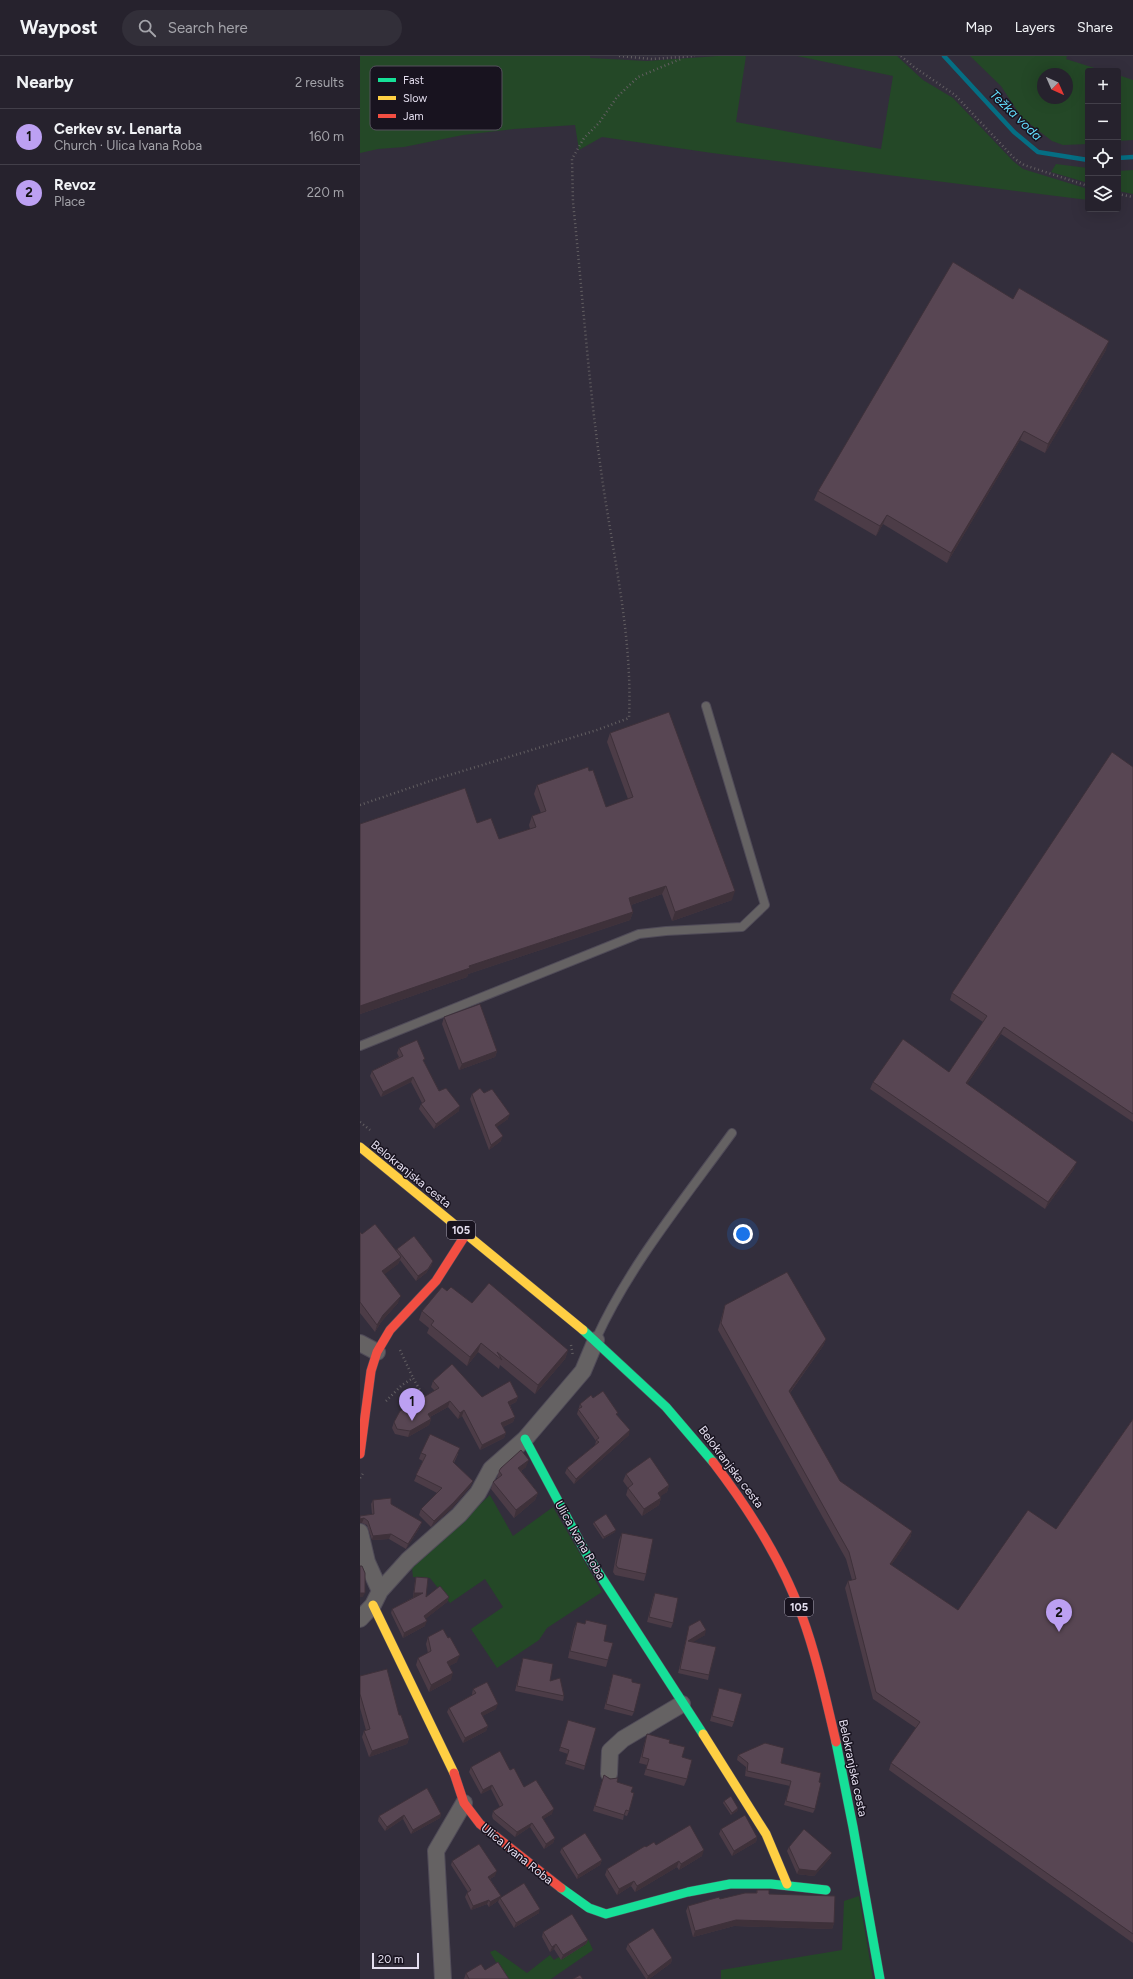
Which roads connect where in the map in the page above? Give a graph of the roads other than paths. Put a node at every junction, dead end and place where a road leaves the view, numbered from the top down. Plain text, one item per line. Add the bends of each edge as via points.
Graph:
1 (706, 706) dead end
2 (360, 1046) edge
3 (732, 1132) dead end
4 (360, 1148) edge
5 (466, 1234) junction
6 (596, 1340) junction
7 (360, 1343) edge
8 (377, 1352) junction
9 (525, 1439) junction
10 (360, 1454) edge
11 (360, 1532) edge
12 (377, 1598) junction
13 (360, 1619) edge
14 (682, 1704) junction
15 (609, 1774) dead end
16 (464, 1803) junction
17 (787, 1884) junction
18 (826, 1890) dead end
19 (443, 1979) edge
20 (880, 1979) edge

1 - 2 lane via 765,905 742,928 639,934
3 - 6 lane via 642,1259 610,1309
4 - 5 street, Belokranjska cesta / 105
5 - 6 street, Belokranjska cesta / 105
5 - 8 street via 436,1281 390,1330
6 - 9 street via 584,1371
6 - 20 street, Belokranjska cesta / 105 via 642,1382 689,1431 744,1500 778,1560 800,1608 833,1727 866,1892
7 - 8 street
8 - 10 street via 371,1371
9 - 12 street via 491,1469 478,1493 459,1515 408,1560
9 - 14 street, Ulica Ivana Roba via 587,1555
11 - 12 street, Ulica Ivana Roba
12 - 13 street
12 - 16 street, Ulica Ivana Roba via 455,1776
14 - 15 street via 624,1739 610,1751
14 - 17 street, Ulica Ivana Roba via 766,1834
16 - 17 street, Ulica Ivana Roba via 480,1824 545,1877 589,1908 606,1914 717,1886
16 - 19 street via 436,1851
17 - 18 street, Ulica Ivana Roba

